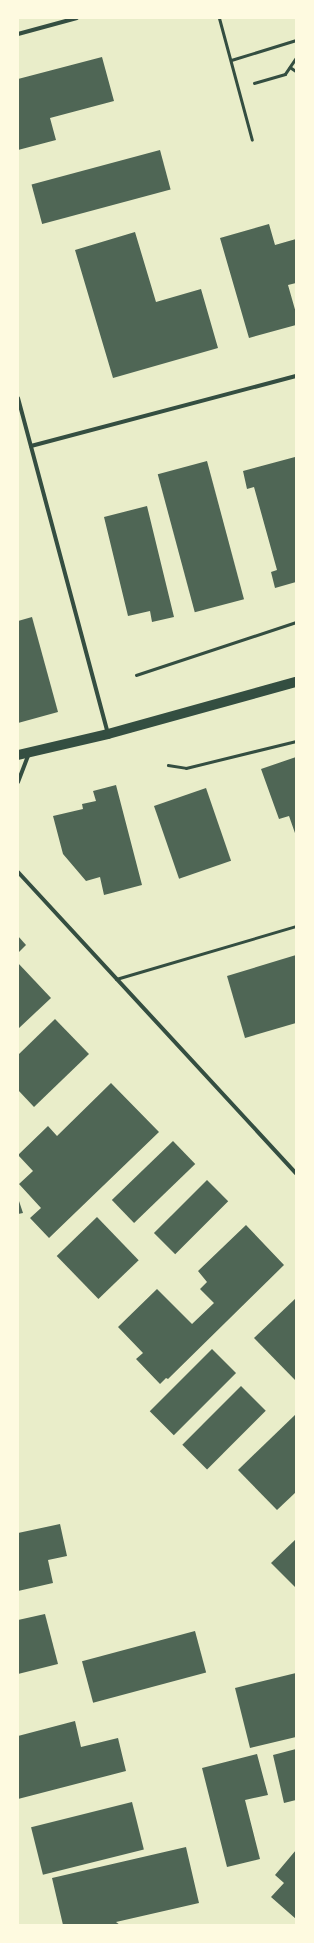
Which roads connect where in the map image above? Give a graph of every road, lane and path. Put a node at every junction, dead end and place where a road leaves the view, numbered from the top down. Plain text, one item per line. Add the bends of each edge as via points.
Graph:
1 (77, 18) edge
2 (219, 18) edge
3 (18, 34) edge
4 (296, 40) edge
5 (296, 58) edge
6 (231, 60) junction
7 (290, 67) junction
8 (296, 71) edge
9 (238, 88) junction
10 (252, 140) dead end
11 (296, 376) edge
12 (18, 398) edge
13 (31, 446) junction
14 (296, 622) edge
15 (136, 675) dead end
16 (296, 682) edge
17 (108, 734) junction
18 (296, 741) edge
19 (29, 752) junction
20 (18, 756) edge
21 (168, 765) dead end
22 (18, 782) edge
23 (18, 872) edge
24 (296, 926) edge
25 (116, 979) junction
26 (296, 1173) edge

1 - 3 street
2 - 6 lane
4 - 6 lane
5 - 7 path
6 - 9 lane
7 - 8 path
7 - 9 path via 285,74
9 - 10 lane
11 - 13 street
12 - 13 street
13 - 17 street
14 - 15 path
16 - 17 main road
17 - 19 main road
18 - 21 path via 186,768
19 - 20 main road
19 - 22 street
23 - 25 street
24 - 25 lane
25 - 26 street

